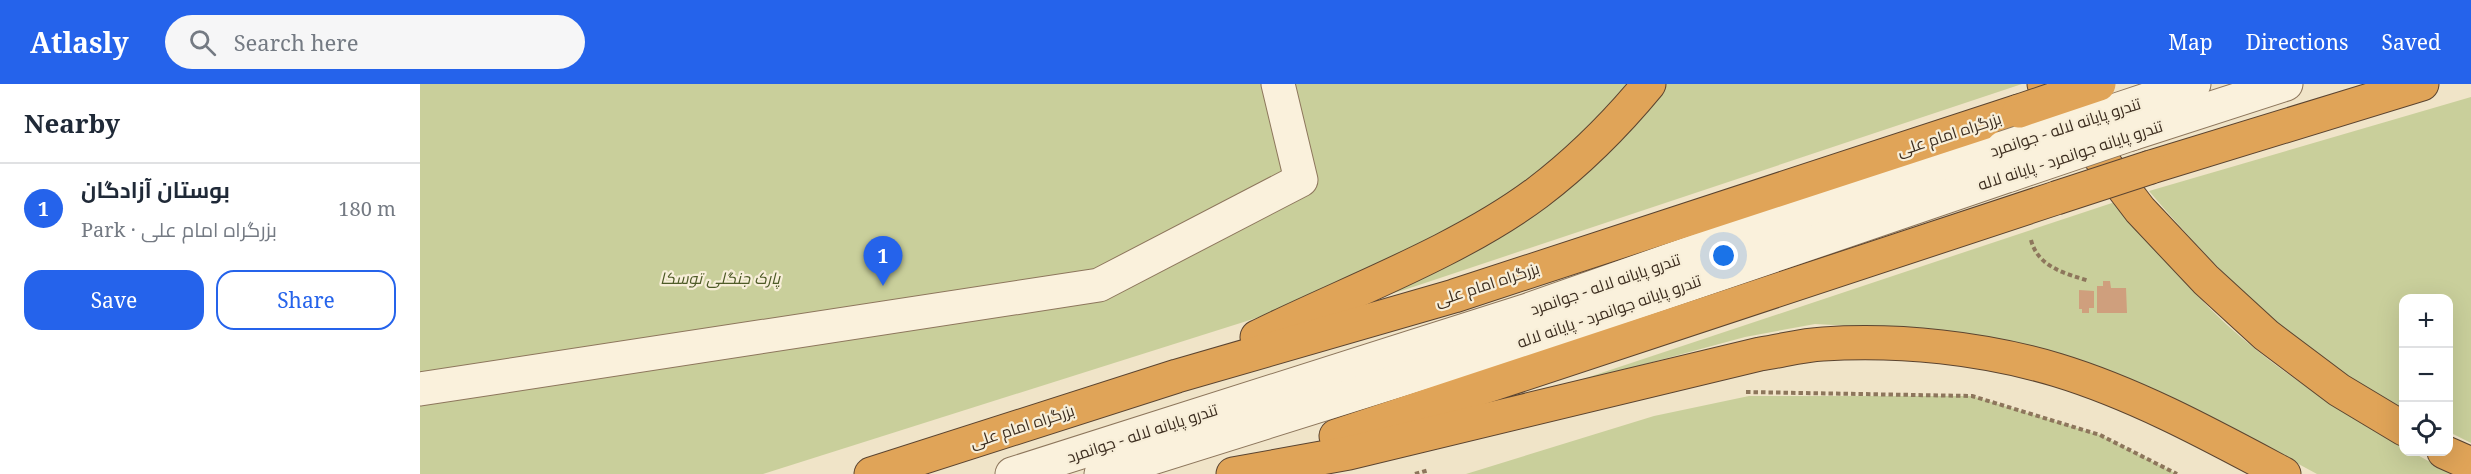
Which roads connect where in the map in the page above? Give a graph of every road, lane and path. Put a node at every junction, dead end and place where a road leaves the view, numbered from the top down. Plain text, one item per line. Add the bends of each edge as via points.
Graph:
1 (1278, 84) edge
2 (1649, 84) edge
3 (2044, 84) edge
4 (2194, 84) edge
5 (2286, 84) edge
6 (2422, 84) edge
7 (2114, 110) edge
8 (2006, 162) junction
9 (2028, 230) dead end
10 (2089, 281) dead end
11 (1177, 376) junction
12 (420, 389) edge
13 (1735, 392) dead end
14 (2399, 426) edge
15 (2453, 456) edge
16 (2471, 464) edge
17 (1437, 467) dead end
18 (871, 474) edge
19 (1012, 474) edge
20 (1101, 474) edge
21 (1223, 474) edge
22 (1233, 474) edge
23 (1415, 474) edge
24 (2177, 474) edge
25 (2284, 474) edge

1 - 12 lane via 1300,180 1099,285
2 - 11 highway via 1596,143 1537,193 1496,219 1443,249
3 - 14 highway via 2140,210 2206,280 2266,335 2330,383
4 - 7 lane, تندرو پایانه لاله - جوانمرد
5 - 7 lane, تندرو پایانه جوانمرد - پایانه لاله
6 - 21 highway, bridge via 2151,167
7 - 8 lane, تندرو پایانه جوانمرد - پایانه لاله, bridge
7 - 11 highway, بزرگراه امام علی, bridge via 2019,111 1454,296
8 - 19 lane, تندرو پایانه لاله - جوانمرد via 1775,224 1525,311
8 - 20 lane, تندرو پایانه جوانمرد - پایانه لاله via 1503,348
9 - 10 path via 2042,261
11 - 18 highway, بزرگراه امام علی
13 - 24 path via 1972,396 2100,435
15 - 16 highway
17 - 23 path
22 - 25 highway via 1349,453 1760,354 1822,344 1878,343 1995,356 2056,370 2168,414

